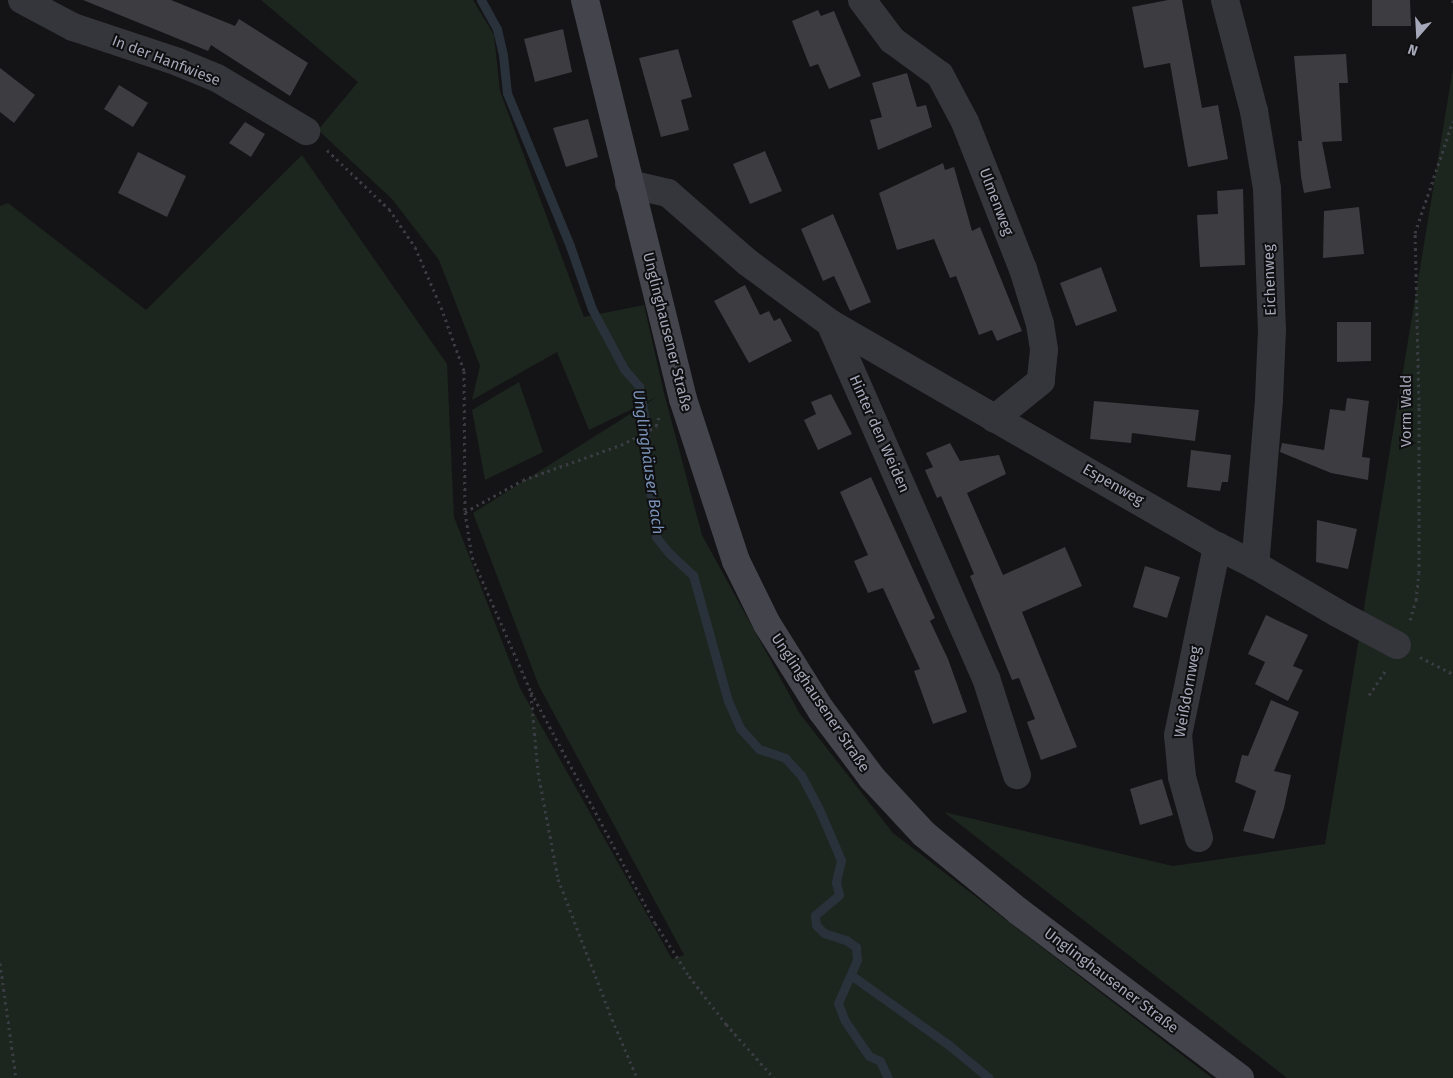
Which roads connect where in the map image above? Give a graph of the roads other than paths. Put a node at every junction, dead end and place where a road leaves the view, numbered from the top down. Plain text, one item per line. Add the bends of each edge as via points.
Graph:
1 (22, 0) edge
2 (585, 0) edge
3 (862, 0) edge
4 (1225, 0) edge
5 (306, 131) road end
6 (629, 184) junction
7 (830, 323) junction
8 (994, 419) junction
9 (1217, 546) junction
10 (1255, 565) junction
11 (1397, 645) road end
12 (1017, 774) dead end
13 (1199, 838) dead end
14 (1240, 1078) edge

1 - 5 street, In der Hanfwiese via 73,27 217,78
2 - 6 main road, Unglinghausener Straße
3 - 8 street, Ulmenweg via 892,40 940,75 965,122 1023,269 1040,324 1044,350 1042,381
4 - 10 street, Eichenweg via 1254,111 1267,189 1272,330
6 - 7 street, Hinter den Weiden via 668,193 747,262
6 - 14 main road, Unglinghausener Straße via 683,399 736,562 767,624 821,710 872,778 924,834 1018,911
7 - 8 street, Espenweg
7 - 12 street, Hinter den Weiden via 986,678
8 - 9 street, Espenweg
9 - 10 street, Espenweg
9 - 13 street, Weißdornweg via 1178,735 1182,777
10 - 11 street, Espenweg

